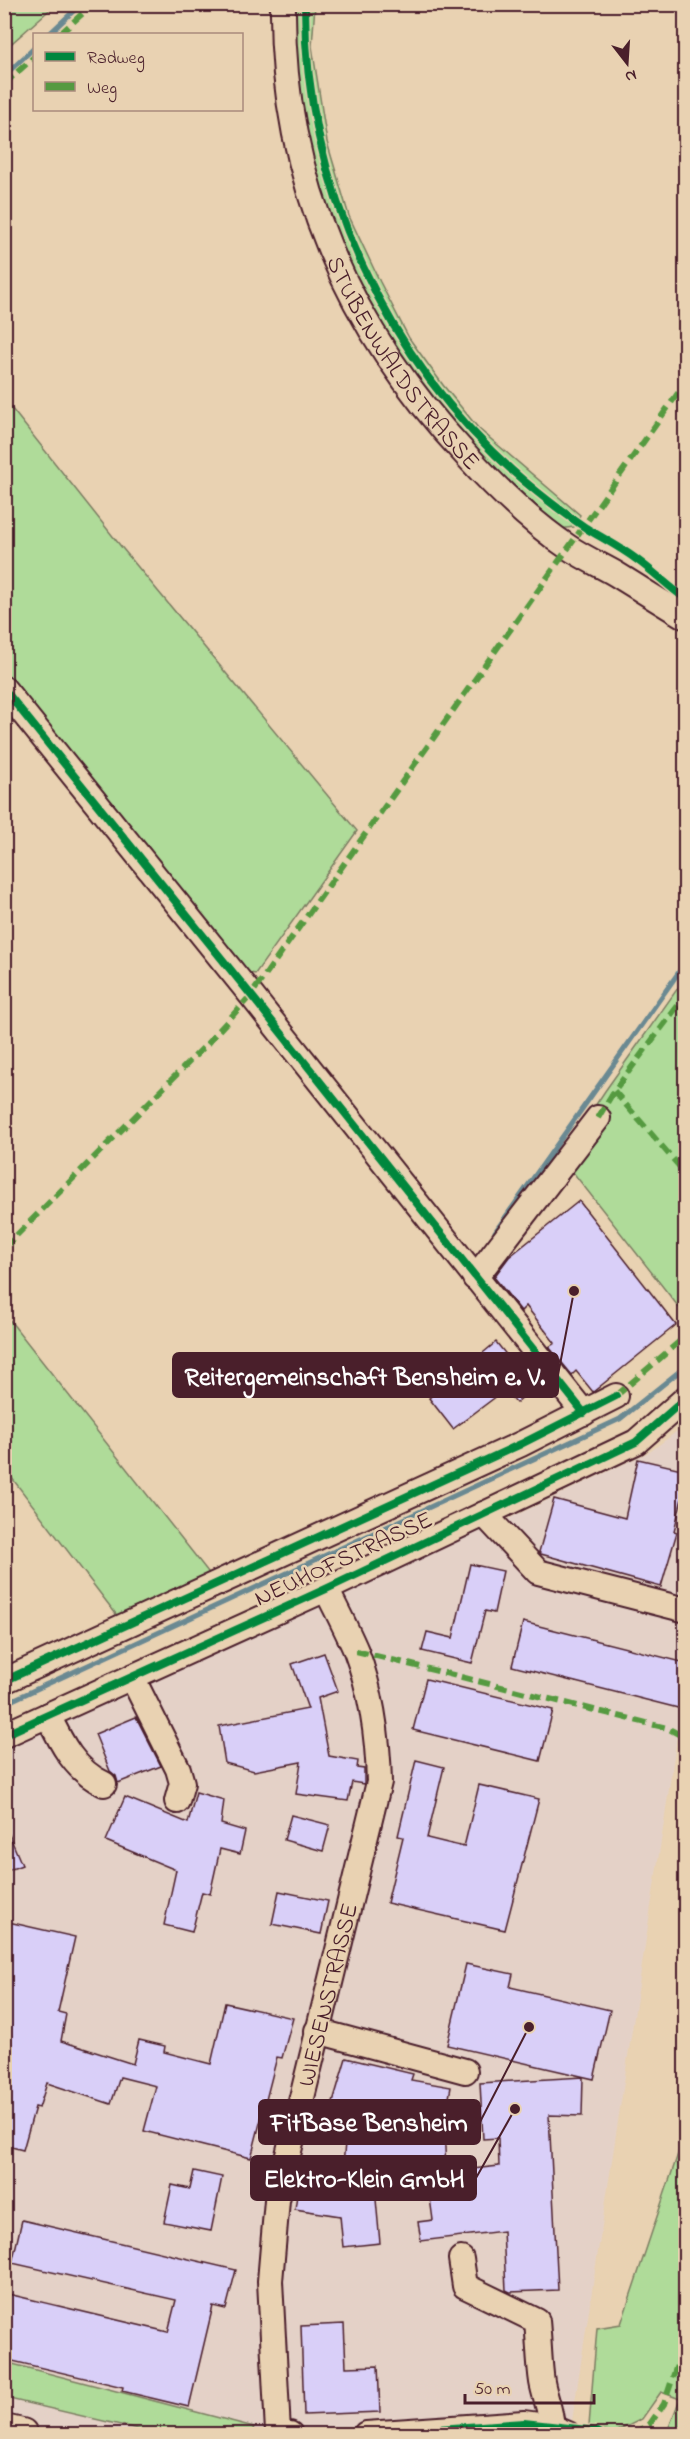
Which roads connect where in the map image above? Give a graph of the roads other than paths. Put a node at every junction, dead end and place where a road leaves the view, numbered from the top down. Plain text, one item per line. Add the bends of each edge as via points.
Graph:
1 (283, 4) edge
2 (686, 617) edge
3 (4, 689) edge
4 (598, 1118) dead end
5 (475, 1278) junction
6 (616, 1396) dead end
7 (686, 1398) edge
8 (584, 1413) junction
9 (484, 1514) junction
10 (326, 1588) junction
11 (686, 1610) edge
12 (132, 1677) junction
13 (4, 1681) edge
14 (48, 1715) junction
15 (4, 1735) edge
16 (104, 1784) dead end
17 (177, 1801) dead end
18 (317, 2031) junction
19 (465, 2071) dead end
20 (461, 2259) dead end
21 (4, 2430) edge
22 (559, 2432) edge
23 (22, 2434) edge
24 (290, 2434) edge
25 (366, 2434) edge

1 - 2 street, STUBENWALDSTRASSE via 288,95 320,227 352,300 392,365 431,418 509,498 568,547
3 - 5 street
4 - 5 street
5 - 8 street
6 - 8 street, NEUHOFSTRASSE
7 - 9 street, NEUHOFSTRASSE via 636,1442
8 - 13 street, NEUHOFSTRASSE
9 - 10 street, NEUHOFSTRASSE
9 - 11 street via 538,1572
10 - 12 street, NEUHOFSTRASSE
10 - 18 street, WIESENSTRASSE via 356,1651 368,1693 378,1740 379,1782
12 - 14 street, NEUHOFSTRASSE
12 - 17 street via 178,1769 182,1783
14 - 15 street, NEUHOFSTRASSE
14 - 16 street via 72,1759 94,1780
18 - 19 street
18 - 24 street, WIESENSTRASSE via 277,2200 272,2244 270,2281 278,2432
20 - 22 street via 465,2286 537,2321 545,2398
21 - 23 main road
22 - 25 street via 524,2423

